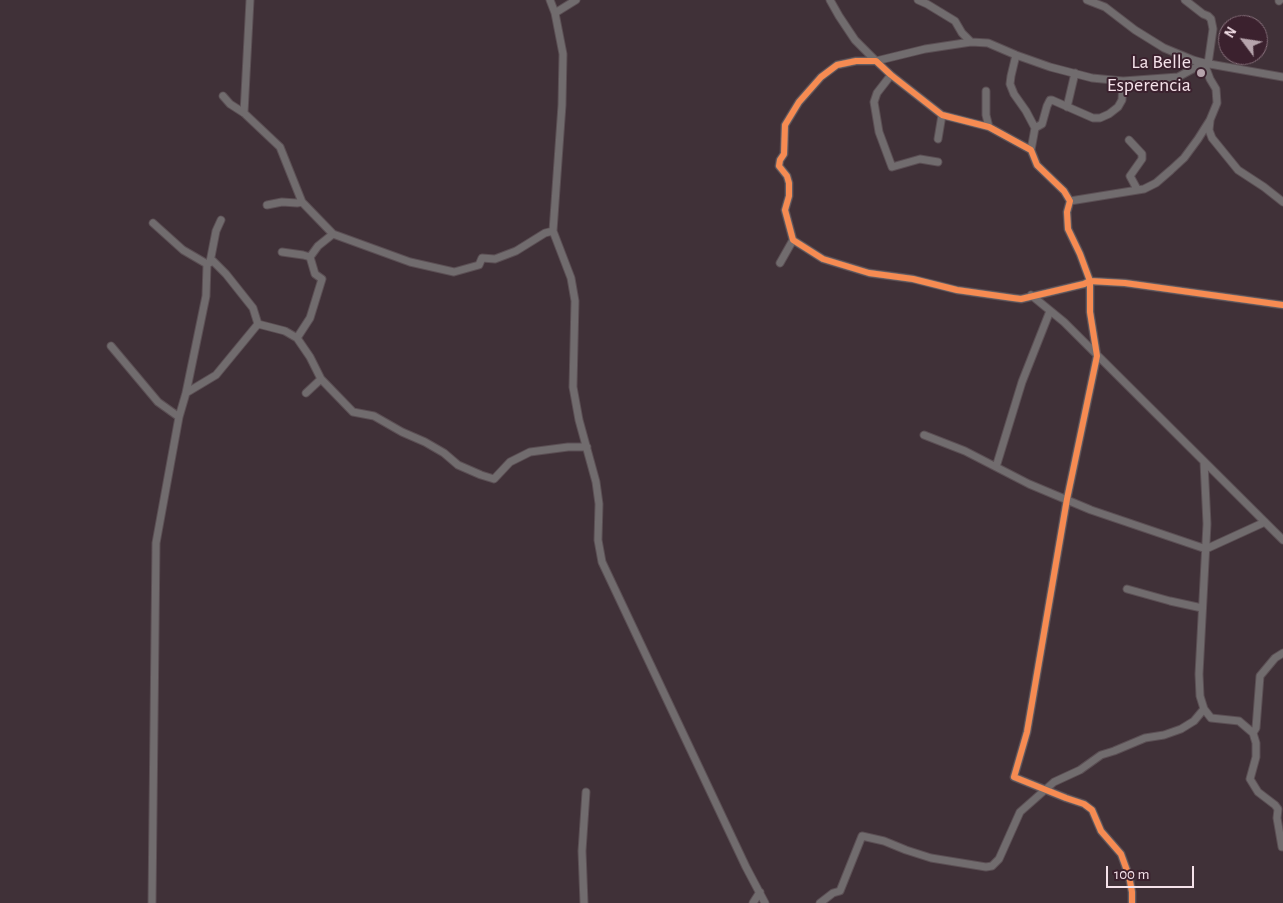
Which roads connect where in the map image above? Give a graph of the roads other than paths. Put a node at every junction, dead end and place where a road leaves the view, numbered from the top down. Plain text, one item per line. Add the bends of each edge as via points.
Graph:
1 (250, 0) edge
2 (550, 0) edge
3 (576, 0) edge
4 (830, 0) edge
5 (918, 0) edge
6 (1087, 0) edge
7 (1185, 0) edge
8 (555, 13) junction
9 (971, 42) junction
10 (1016, 55) junction
11 (876, 61) junction
12 (1206, 64) junction
13 (1075, 73) junction
14 (891, 75) junction
15 (1283, 77) edge
16 (1123, 81) junction
17 (986, 91) dead end
18 (224, 96) dead end
19 (1067, 107) junction
20 (244, 114) junction
21 (942, 115) junction
22 (1210, 120) junction
23 (989, 127) junction
24 (1035, 128) junction
25 (938, 139) dead end
26 (1130, 140) dead end
27 (1031, 150) junction
28 (938, 162) dead end
29 (1137, 189) junction
30 (1070, 201) junction
31 (302, 202) junction
32 (1283, 202) edge
33 (267, 205) dead end
34 (221, 220) dead end
35 (153, 222) dead end
36 (553, 232) junction
37 (333, 234) junction
38 (793, 240) junction
39 (282, 252) dead end
40 (310, 257) junction
41 (208, 263) junction
42 (780, 263) dead end
43 (1090, 281) junction
44 (1031, 295) junction
45 (1283, 306) edge
46 (1050, 311) junction
47 (258, 324) junction
48 (297, 338) junction
49 (111, 346) dead end
50 (1097, 356) junction
51 (321, 379) junction
52 (186, 393) junction
53 (306, 393) dead end
54 (179, 417) junction
55 (924, 435) dead end
56 (587, 447) junction
57 (1204, 462) junction
58 (996, 467) junction
59 (1067, 499) junction
60 (1265, 522) junction
61 (1283, 540) edge
62 (1206, 549) junction
63 (1127, 589) dead end
64 (1202, 608) junction
65 (1283, 653) edge
66 (1204, 709) junction
67 (1253, 734) junction
68 (1047, 790) junction
69 (586, 792) dead end
70 (1281, 832) edge
71 (1282, 847) edge
72 (760, 892) junction
73 (152, 903) edge
74 (584, 903) edge
75 (752, 903) edge
76 (765, 903) edge
77 (820, 903) edge
78 (1132, 903) edge

1 - 20 street
2 - 8 street
3 - 8 street
4 - 11 street via 855,40
5 - 9 street via 955,22
6 - 12 street via 1105,7 1164,48
7 - 12 street via 1211,19 1213,29
8 - 36 street via 562,54 562,105
9 - 10 street via 988,43
9 - 11 street
10 - 13 street
10 - 24 street via 1010,84
11 - 14 street
11 - 38 street via 837,65 821,77 799,102 786,125 784,154 778,166 789,183 785,210
12 - 15 street
12 - 16 street via 1178,77
12 - 22 street via 1216,89 1217,104
13 - 16 street
13 - 19 street
14 - 21 street
14 - 28 street via 874,102 879,132 892,167 920,159
16 - 19 street via 1122,100 1105,116 1093,118
17 - 23 street
18 - 20 street
19 - 24 street via 1050,100 1042,124
20 - 31 street via 280,147
21 - 23 street
21 - 25 street
22 - 29 street via 1184,158 1156,183
22 - 32 street via 1212,138 1238,170
23 - 27 street
24 - 27 street
26 - 29 street via 1142,154 1130,176
27 - 30 street via 1036,165 1064,191
29 - 30 street
30 - 43 street via 1068,229
31 - 33 street
31 - 37 street
34 - 41 street
35 - 41 street via 183,250
36 - 37 street via 545,233 516,251 495,259 482,258 479,265 454,272 410,262
36 - 56 street via 571,278 575,301 573,387
37 - 40 street
38 - 42 street
38 - 44 street via 823,259 869,273 1000,297 1021,299
39 - 40 street
40 - 48 street via 315,274 322,279 310,318
41 - 47 street via 213,261 226,274 253,308
41 - 52 street via 206,296
43 - 44 street
43 - 45 street via 1135,284
43 - 50 street via 1090,312
44 - 46 street
46 - 50 street
46 - 58 street via 1022,382
47 - 48 street via 285,331
47 - 52 street via 216,375
48 - 51 street
49 - 54 street via 158,402
50 - 57 street
50 - 59 street
51 - 53 street
51 - 56 street via 353,412 374,416 444,453 458,465 494,479 510,462 530,452
52 - 54 street
54 - 73 street via 156,543
55 - 58 street
56 - 72 street via 599,504 598,540 602,562
57 - 60 street
57 - 62 street
58 - 59 street
59 - 62 street
59 - 68 street via 1027,732 1014,777
60 - 61 street
60 - 62 street
62 - 64 street
63 - 64 street
64 - 66 street via 1199,674
65 - 67 street via 1260,676
66 - 67 street via 1211,718 1240,721
66 - 68 street via 1181,729 1144,738 1101,755 1080,770 1054,782
67 - 70 street via 1256,757 1250,779 1258,792 1276,805
68 - 77 street via 1020,812 999,859 992,866 931,858 862,836 840,891
68 - 78 street via 1092,810 1101,831 1121,854 1129,876
69 - 74 street via 582,850
70 - 71 street
72 - 75 street
72 - 76 street

